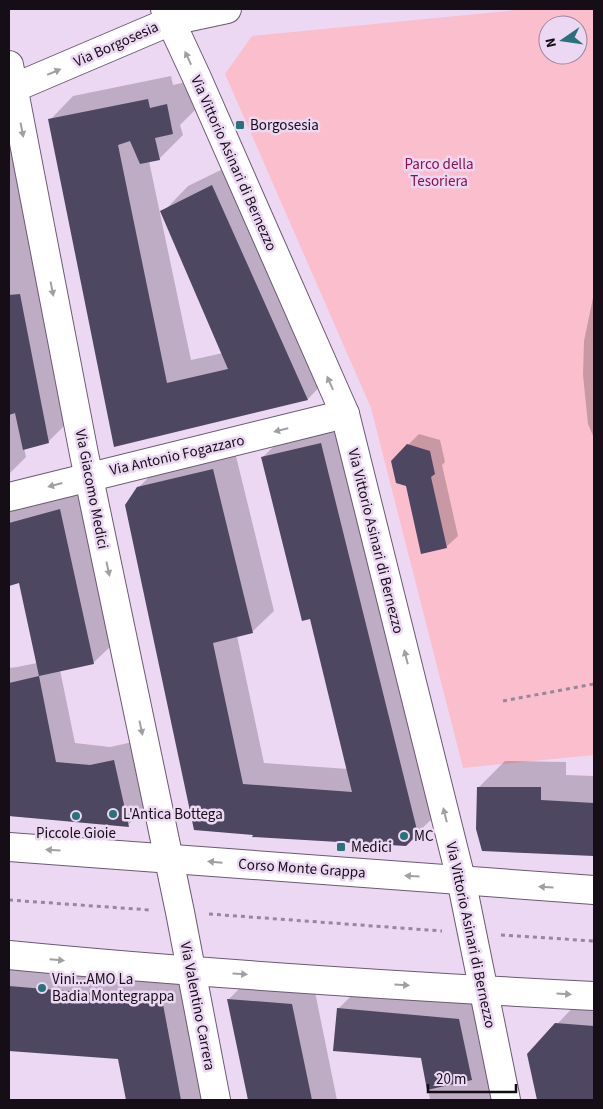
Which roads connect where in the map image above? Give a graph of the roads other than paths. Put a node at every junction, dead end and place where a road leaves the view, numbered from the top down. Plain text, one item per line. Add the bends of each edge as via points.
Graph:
1 (227, 9) edge
2 (168, 15) edge
3 (10, 81) edge
4 (345, 414) junction
5 (89, 476) junction
6 (9, 497) edge
7 (9, 847) edge
8 (169, 858) junction
9 (461, 880) junction
10 (594, 890) edge
11 (180, 912) joint
12 (9, 955) edge
13 (191, 971) junction
14 (484, 991) junction
15 (594, 996) edge
16 (216, 1100) edge
17 (506, 1100) edge

1 - 2 street, Via Borgosesia
3 -> 2 street, Via Borgosesia
4 -> 2 street, Via Vittorio Asinari di Bernezzo
3 -> 5 street, Via Giacomo Medici
4 -> 5 street, Via Antonio Fogazzaro
9 -> 4 street, Via Vittorio Asinari di Bernezzo
5 -> 6 street, Via Antonio Fogazzaro
5 -> 8 street, Via Giacomo Medici
8 -> 7 street, Corso Monte Grappa
9 -> 8 street, Corso Monte Grappa
8 - 11 street, Via Giacomo Medici
10 -> 9 street, Corso Monte Grappa
9 - 14 street, Via Vittorio Asinari di Bernezzo
11 - 13 street, Via Valentino Carrera
12 -> 13 street
13 -> 14 street
13 - 16 street, Via Valentino Carrera
14 -> 15 street
14 - 17 street, Via Vittorio Asinari di Bernezzo

